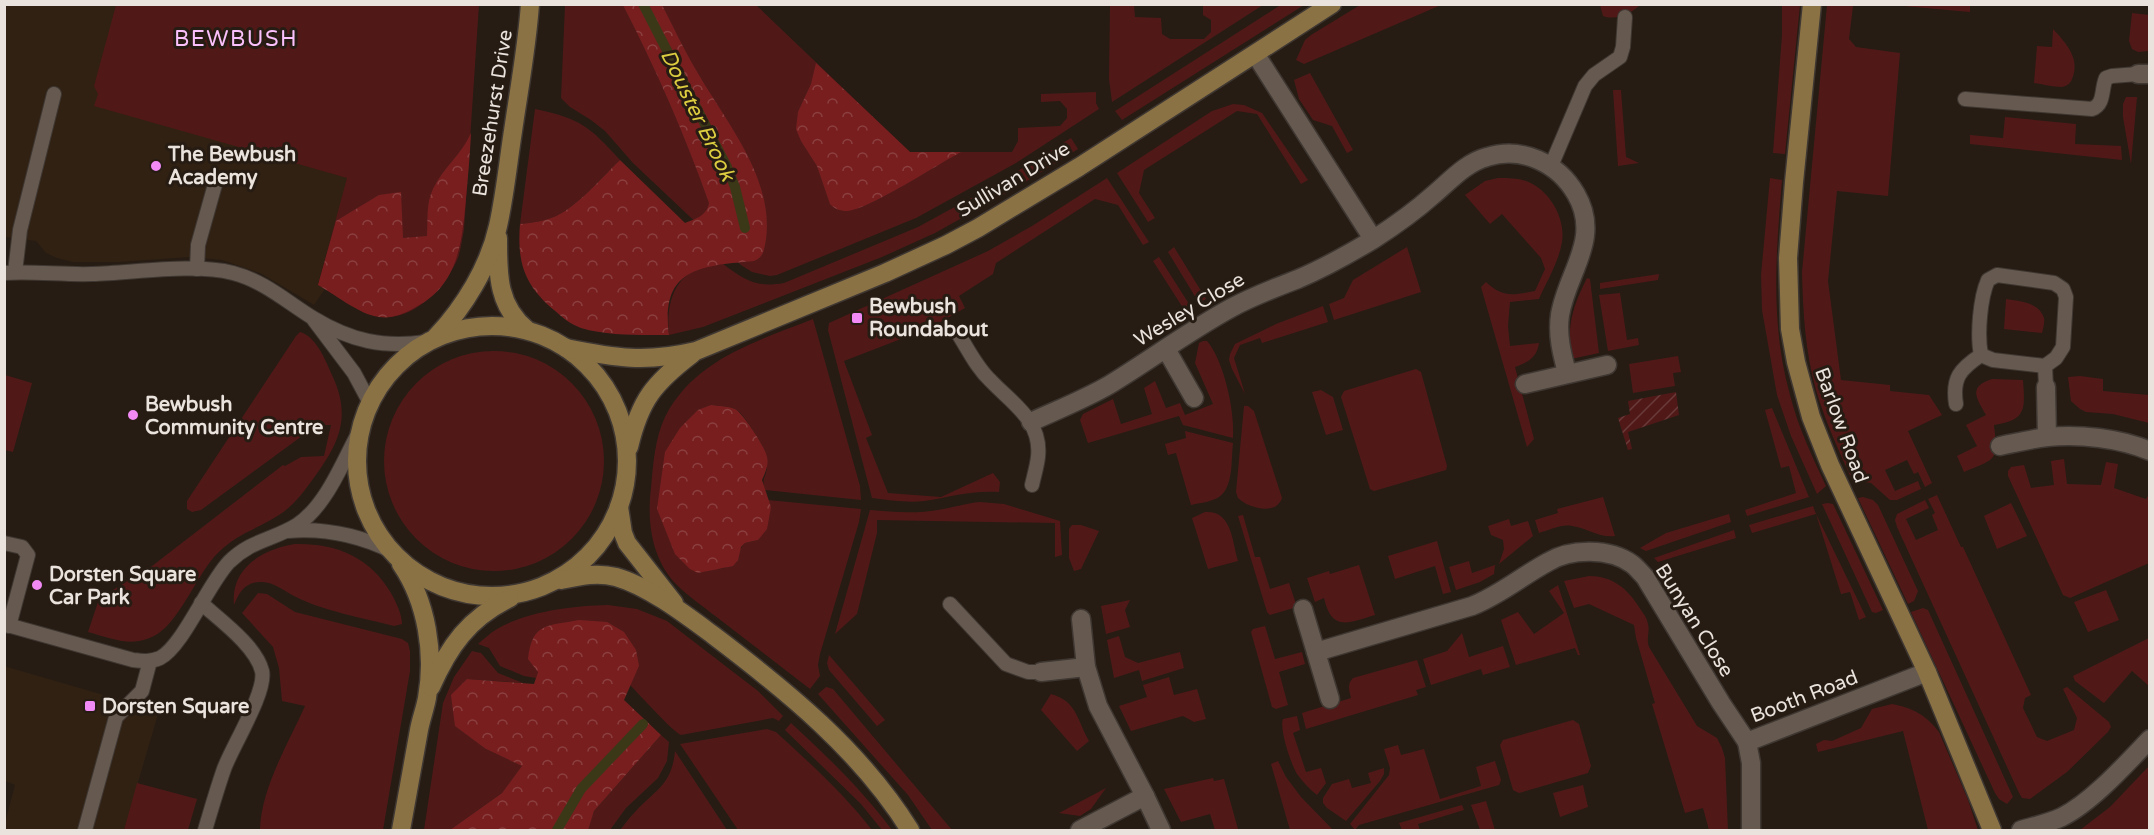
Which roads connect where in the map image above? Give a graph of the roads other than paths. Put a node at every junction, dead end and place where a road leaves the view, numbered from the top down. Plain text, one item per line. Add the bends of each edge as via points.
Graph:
1 (530, 4) edge
2 (1332, 4) edge
3 (1812, 4) edge
4 (1625, 17) dead end
5 (1256, 55) junction
6 (2144, 74) edge
7 (54, 94) dead end
8 (1965, 99) dead end
9 (1551, 166) junction
10 (216, 181) dead end
11 (498, 227) junction
12 (1373, 239) junction
13 (197, 269) junction
14 (10, 273) edge
15 (313, 318) junction
16 (528, 331) junction
17 (959, 335) dead end
18 (431, 340) junction
19 (566, 348) junction
20 (1166, 349) junction
21 (696, 351) junction
22 (1981, 355) junction
23 (1607, 365) dead end
24 (2045, 366) junction
25 (1567, 373) junction
26 (1525, 384) dead end
27 (2046, 387) joint
28 (1194, 398) dead end
29 (370, 403) junction
30 (1956, 404) dead end
31 (1031, 422) junction
32 (360, 430) junction
33 (2047, 437) junction
34 (2000, 446) dead end
35 (2150, 451) edge
36 (627, 456) junction
37 (1032, 485) dead end
38 (619, 506) junction
39 (286, 531) junction
40 (4, 543) edge
41 (393, 552) junction
42 (551, 582) junction
43 (522, 592) junction
44 (201, 603) junction
45 (950, 604) dead end
46 (1303, 609) dead end
47 (681, 611) junction
48 (1081, 619) dead end
49 (7, 625) edge
50 (1316, 652) junction
51 (150, 661) junction
52 (1086, 667) junction
53 (1041, 672) joint
54 (1927, 672) junction
55 (427, 697) junction
56 (1330, 699) dead end
57 (2150, 740) edge
58 (1747, 742) junction
59 (1145, 796) junction
60 (85, 831) edge
61 (205, 831) edge
62 (401, 831) edge
63 (910, 831) edge
64 (1080, 831) edge
65 (1161, 831) edge
66 (1750, 831) edge
67 (1992, 831) edge
68 (2022, 831) edge

1 - 11 street, Breezehurst Drive
2 - 5 street, Sullivan Drive
3 - 54 street, Barlow Road via 1789,236 1793,345 1819,440
4 - 9 lane via 1620,57 1585,86
5 - 12 street
5 - 21 street, Sullivan Drive via 1060,179 946,245
6 - 8 lane via 2106,78 2101,102 2092,109
7 - 14 lane
9 - 12 street, Wesley Close via 1512,153 1486,157 1462,169 1404,219
9 - 25 street, Wesley Close via 1567,180 1584,216 1581,256 1560,315 1559,337
10 - 13 lane via 198,245
11 - 16 street, Breezehurst Drive via 498,270 503,294 512,316
11 - 18 street, Breezehurst Drive via 470,291 447,325
12 - 20 street, Wesley Close via 1328,265 1232,307
13 - 14 lane via 74,275
13 - 15 lane via 245,277 281,295
15 - 18 lane via 376,344
15 - 29 lane via 354,373
16 - 18 street via 478,326
16 - 19 street
17 - 31 lane via 990,381
18 - 29 street via 394,368
19 - 21 street, Sullivan Drive via 639,360
19 - 36 street via 594,372 611,398 624,429
20 - 28 street
20 - 31 street, Wesley Close via 1106,387
21 - 36 street, Sullivan Drive via 650,393 638,417
22 - 24 lane
22 - 24 lane via 1984,289 1988,280 1997,275 2054,283 2066,297 2063,347
22 - 30 lane via 1960,371 1955,382
23 - 25 street
24 - 27 lane
25 - 26 street
27 - 33 street
29 - 32 street
31 - 37 lane via 1038,456
32 - 39 lane via 318,504
32 - 41 street via 357,453 361,493 370,519
33 - 34 street
33 - 35 street via 2105,440
36 - 38 street
38 - 42 street via 591,553
38 - 47 street via 627,543
39 - 41 lane via 341,533
39 - 44 lane via 236,556
40 - 49 lane via 22,547 28,555
41 - 43 street via 427,579 450,589 483,596
41 - 55 street via 414,586 425,621 430,662
42 - 43 street
42 - 47 street via 589,575 615,577
43 - 55 street via 474,620 454,645
44 - 51 lane via 166,654
44 - 61 lane via 243,642 263,675 257,699 225,766
45 - 53 lane via 1006,664
46 - 50 street
47 - 63 street via 801,704 860,765
48 - 52 street
49 - 51 lane via 133,660
50 - 56 street
50 - 58 street, Bunyan Close via 1472,606 1568,554 1604,554 1631,564 1645,577
51 - 60 lane via 142,691 116,717
52 - 53 street
52 - 59 street via 1098,706
54 - 58 street, Booth Road
54 - 67 street, Barlow Road
55 - 62 street
57 - 68 street via 2082,803 2063,816
58 - 66 street, Booth Road via 1751,763
59 - 64 street
59 - 65 street

